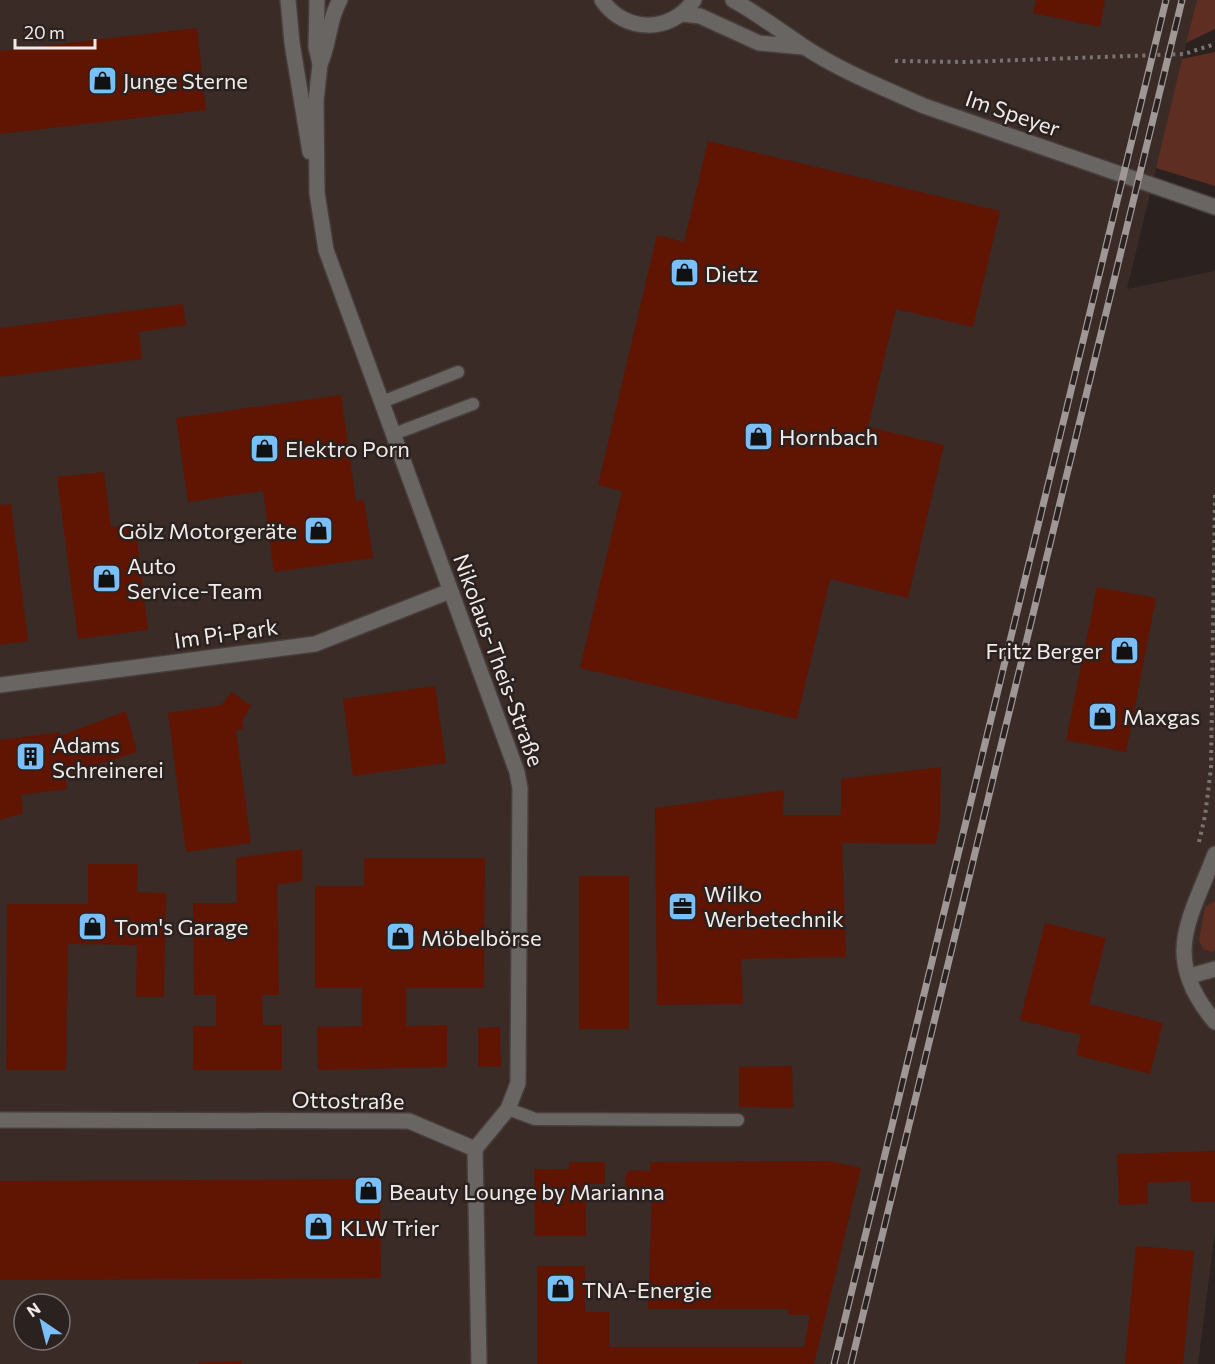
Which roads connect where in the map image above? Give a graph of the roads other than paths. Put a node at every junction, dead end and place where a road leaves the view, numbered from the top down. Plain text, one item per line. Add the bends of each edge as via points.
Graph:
1 (288, 0) edge
2 (317, 0) edge
3 (340, 0) edge
4 (602, 0) edge
5 (694, 0) edge
6 (733, 0) edge
7 (682, 14) junction
8 (804, 47) junction
9 (320, 64) junction
10 (317, 193) junction
11 (1215, 207) edge
12 (458, 372) dead end
13 (382, 402) junction
14 (473, 404) dead end
15 (394, 434) junction
16 (450, 591) junction
17 (0, 685) edge
18 (1215, 854) edge
19 (1215, 969) edge
20 (1190, 976) junction
21 (1215, 1022) edge
22 (508, 1109) junction
23 (0, 1120) edge
24 (738, 1120) dead end
25 (475, 1149) junction
26 (479, 1364) edge

1 - 10 street, Nikolaus-Theis-Straße via 299,96
2 - 9 street, Nikolaus-Theis-Straße via 316,47
3 - 9 street, Nikolaus-Theis-Straße
4 - 7 street via 614,15 643,27
5 - 7 street
6 - 8 street, Im Speyer
7 - 8 street, Im Speyer via 700,16 759,43
8 - 11 street, Im Speyer via 924,106
9 - 10 street, Nikolaus-Theis-Straße via 316,101
10 - 13 street, Nikolaus-Theis-Straße via 326,250
12 - 13 lane
13 - 15 street, Nikolaus-Theis-Straße
14 - 15 lane
15 - 16 street, Nikolaus-Theis-Straße
16 - 17 street, Im Pi-Park via 315,644
16 - 22 street, Nikolaus-Theis-Straße via 520,788 518,1083
18 - 20 street via 1184,933
19 - 20 street
20 - 21 street via 1194,990
22 - 24 lane via 535,1119
22 - 25 street, Nikolaus-Theis-Straße
23 - 25 street, Ottostraße via 409,1121
25 - 26 street

